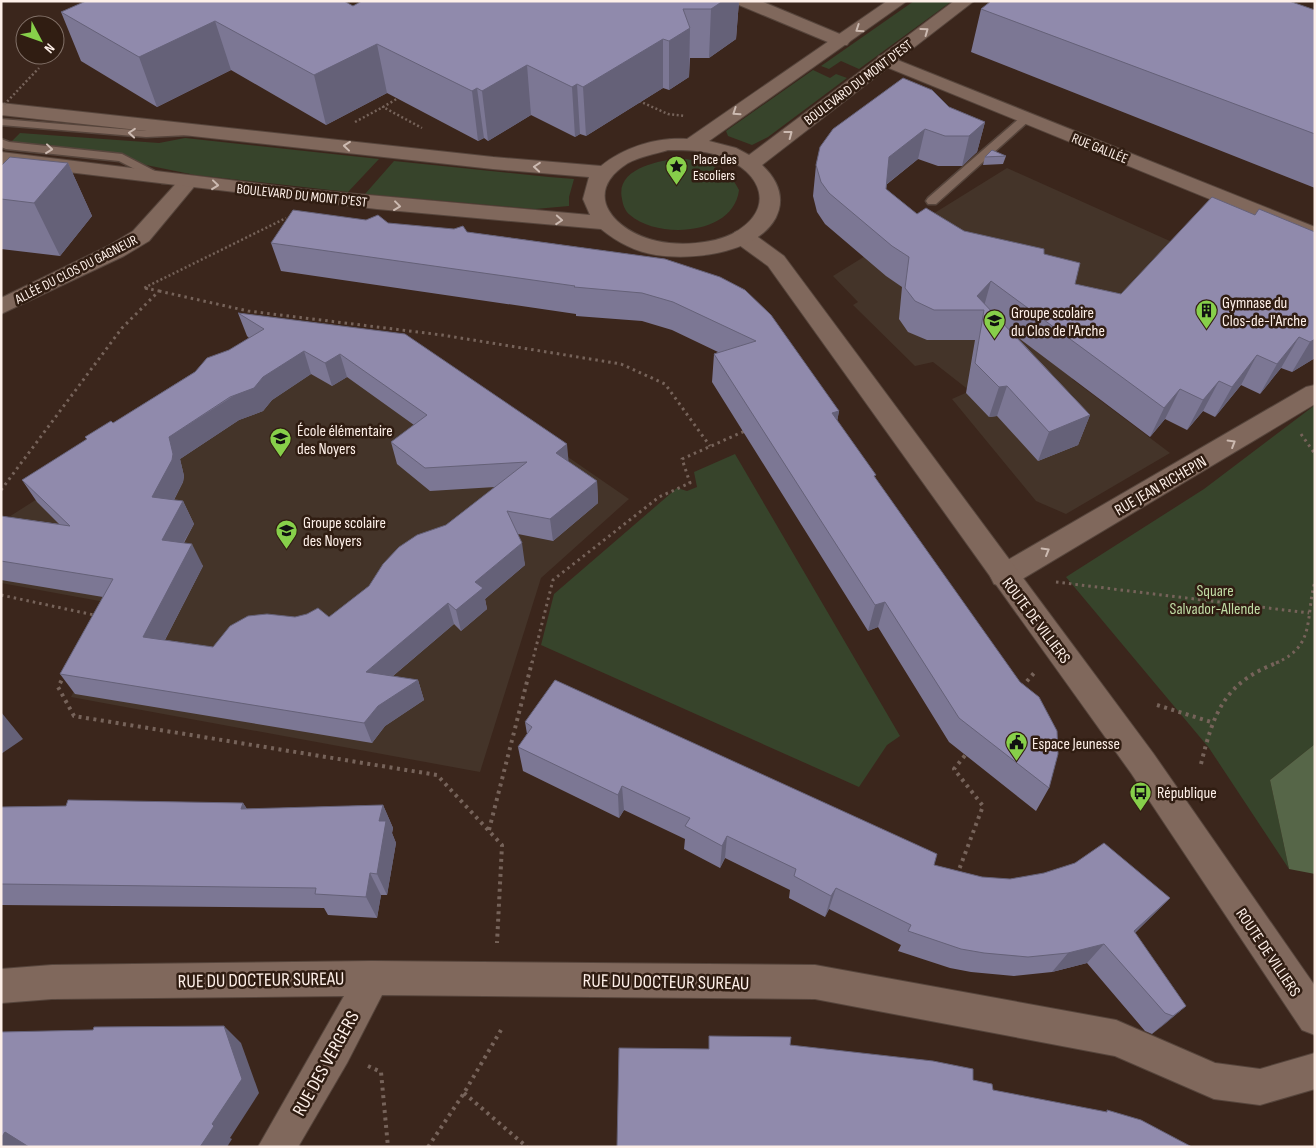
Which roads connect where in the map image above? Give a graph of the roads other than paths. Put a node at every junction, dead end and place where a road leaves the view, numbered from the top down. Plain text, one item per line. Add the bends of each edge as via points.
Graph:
1 (745, 1) edge
2 (899, 1) edge
3 (966, 1) edge
4 (841, 41) junction
5 (885, 60) junction
6 (4, 116) edge
7 (1026, 118) junction
8 (1, 142) edge
9 (692, 144) junction
10 (1, 158) edge
11 (750, 164) junction
12 (603, 172) junction
13 (166, 180) junction
14 (188, 182) junction
15 (932, 201) dead end
16 (604, 224) junction
17 (1315, 235) edge
18 (743, 237) junction
19 (1, 307) edge
20 (1315, 393) edge
21 (1004, 576) junction
22 (372, 978) junction
23 (1, 986) edge
24 (1315, 1017) edge
25 (1315, 1071) edge
26 (277, 1147) edge

1 - 4 street
2 -> 4 street
5 -> 3 street, BOULEVARD DU MONT D'EST
4 -> 9 street
5 - 7 street, RUE GALILÉE
11 -> 5 street, BOULEVARD DU MONT D'EST
12 -> 6 street via 493,163 216,131
7 - 15 lane
7 - 17 street, RUE GALILÉE
8 -> 13 lane via 122,158
9 - 11 street via 724,150
9 - 12 street via 666,144 641,149 619,159
10 - 13 street, BOULEVARD DU MONT D'EST
11 - 18 street via 767,181 771,201 763,220
12 - 16 street via 594,189 594,206
13 - 14 street, BOULEVARD DU MONT D'EST
14 -> 16 street, BOULEVARD DU MONT D'EST via 472,214
14 - 19 street, ALLÉE DU CLOS DU GAGNEUR via 141,236
16 - 18 street via 624,238 652,248 676,251 716,248
18 - 21 street, ROUTE DE VILLIERS via 776,261
21 -> 20 street, RUE JEAN RICHEPIN
21 - 24 street, ROUTE DE VILLIERS via 1142,763
22 - 23 street, RUE DU DOCTEUR SUREAU via 52,982
22 - 25 street, RUE DU DOCTEUR SUREAU via 816,982 1116,1038 1214,1081 1260,1087
22 - 26 street, RUE DES VERGERS

